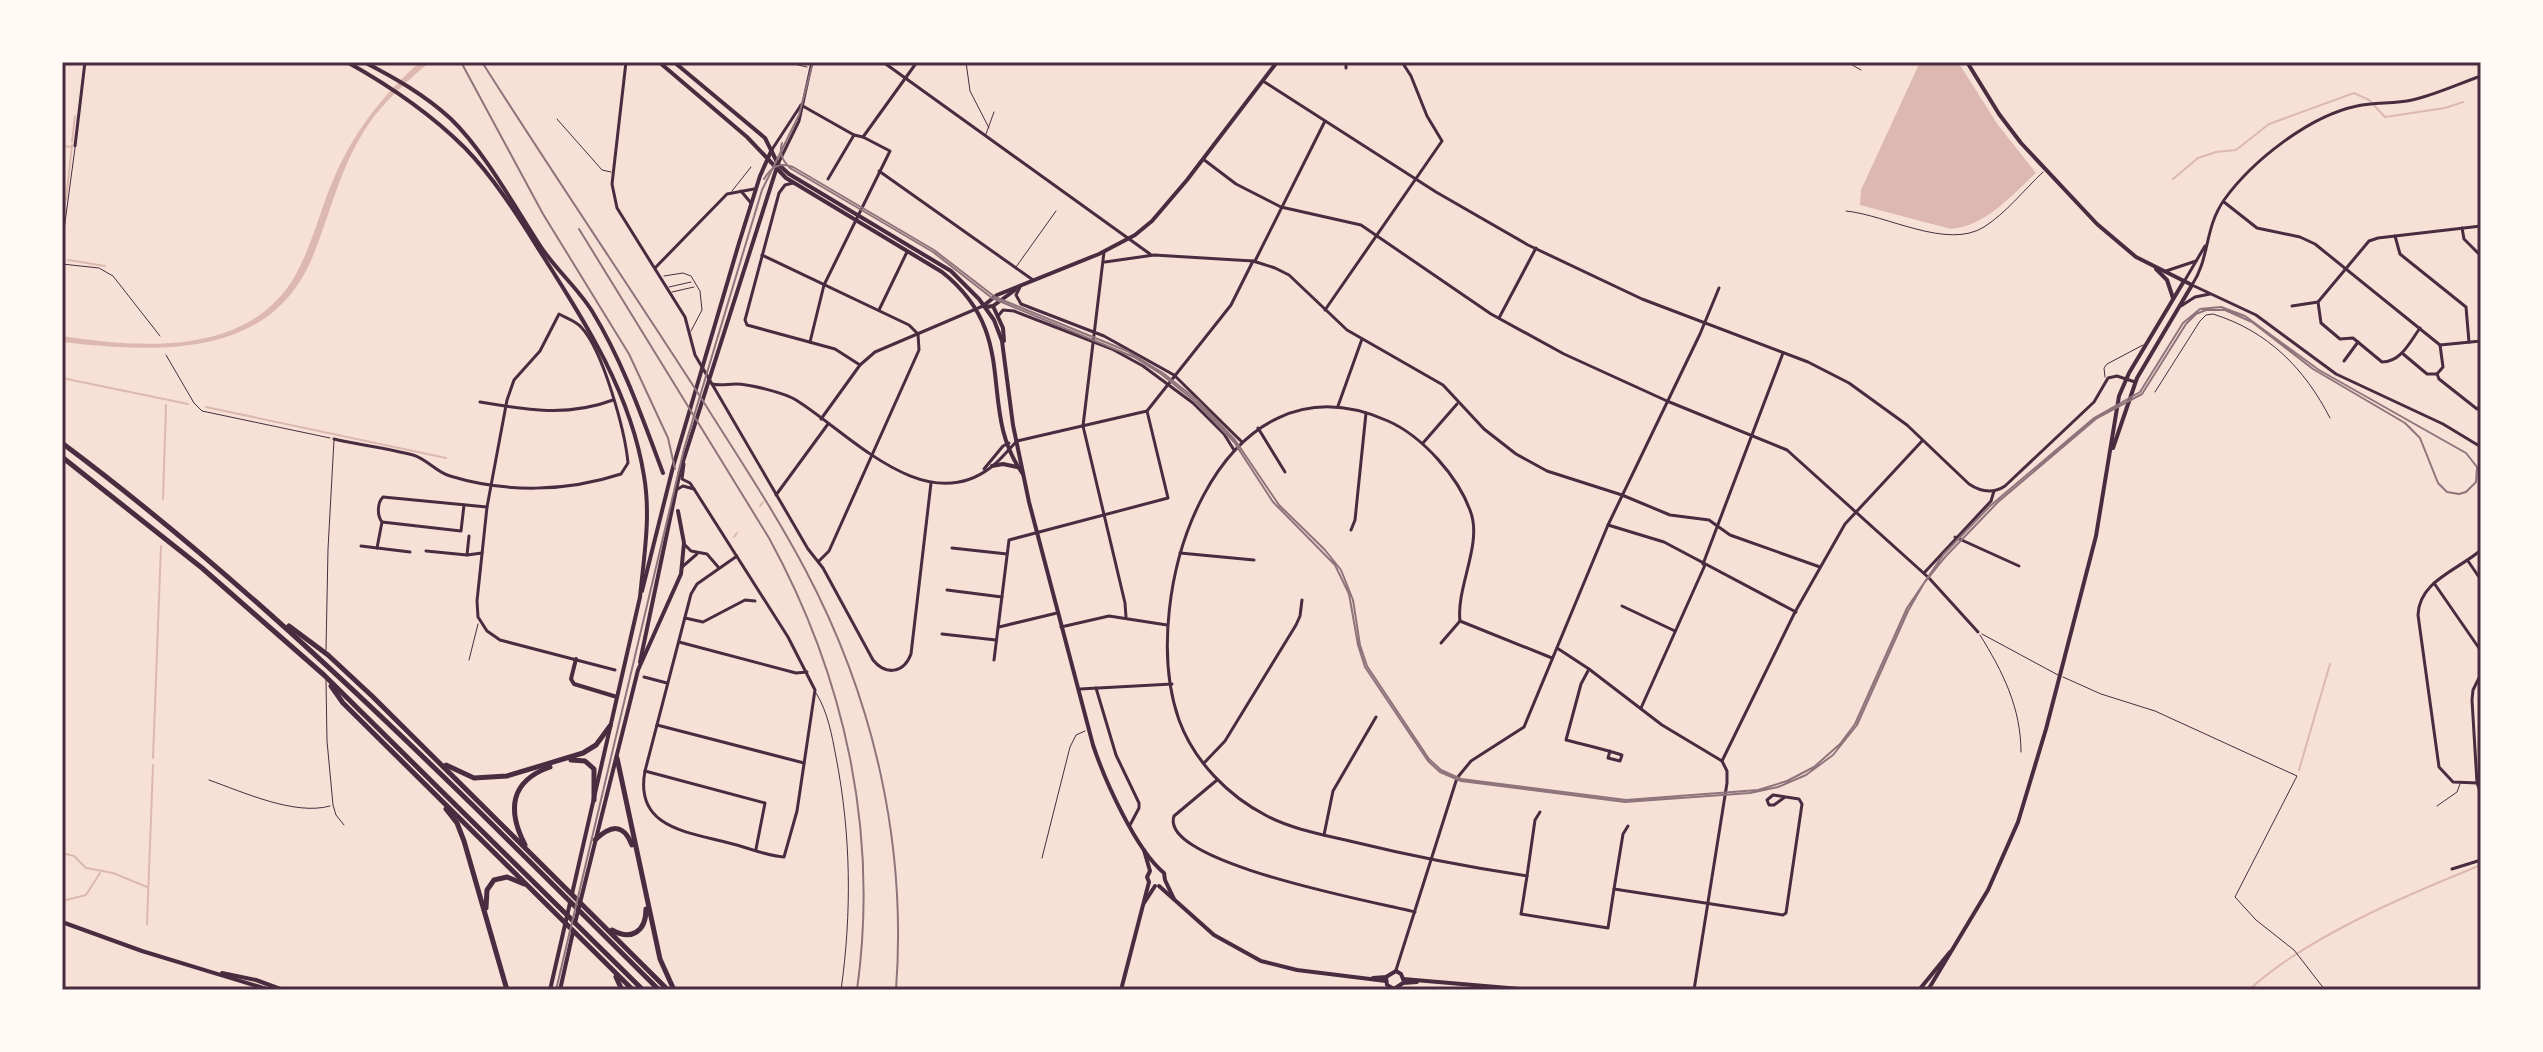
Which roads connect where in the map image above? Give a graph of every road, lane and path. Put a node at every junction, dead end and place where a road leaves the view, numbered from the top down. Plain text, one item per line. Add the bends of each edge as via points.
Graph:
1 (85, 62) edge
2 (347, 62) edge
3 (364, 62) edge
4 (626, 62) edge
5 (659, 62) edge
6 (674, 62) edge
7 (812, 62) edge
8 (883, 62) edge
9 (917, 62) edge
10 (966, 62) edge
11 (1277, 62) edge
12 (1346, 62) edge
13 (1402, 62) edge
14 (1847, 62) edge
15 (1967, 62) edge
16 (798, 65) dead end
17 (811, 68) junction
18 (1346, 68) dead end
19 (1861, 70) dead end
20 (2481, 76) edge
21 (905, 79) junction
22 (1263, 81) junction
23 (422, 96) junction
24 (410, 101) junction
25 (801, 105) junction
26 (994, 112) dead end
27 (557, 119) dead end
28 (1325, 121) junction
29 (989, 128) junction
30 (854, 135) junction
31 (985, 136) junction
32 (863, 137) junction
33 (75, 146) joint
34 (772, 149) junction
35 (768, 158) junction
36 (1203, 159) junction
37 (777, 166) junction
38 (751, 167) dead end
39 (879, 171) junction
40 (2045, 171) junction
41 (613, 173) junction
42 (828, 179) dead end
43 (1416, 179) junction
44 (793, 183) junction
45 (756, 188) junction
46 (732, 191) junction
47 (741, 191) junction
48 (2223, 201) junction
49 (751, 203) junction
50 (1281, 207) junction
51 (1056, 211) dead end
52 (1846, 211) dead end
53 (856, 218) junction
54 (2481, 226) edge
55 (2462, 228) junction
56 (1376, 236) junction
57 (2395, 236) junction
58 (1127, 240) junction
59 (62, 245) edge
60 (2205, 246) junction
61 (1536, 248) junction
62 (907, 251) junction
63 (1104, 252) junction
64 (762, 255) junction
65 (1154, 255) junction
66 (2481, 256) edge
67 (1254, 261) junction
68 (2196, 261) junction
69 (1105, 262) junction
70 (62, 264) edge
71 (1016, 267) junction
72 (2153, 267) junction
73 (2345, 267) junction
74 (655, 268) junction
75 (945, 272) junction
76 (2163, 272) junction
77 (660, 277) junction
78 (694, 281) junction
79 (1033, 281) junction
80 (2184, 281) junction
81 (824, 285) junction
82 (2192, 285) junction
83 (697, 286) junction
84 (1020, 287) junction
85 (667, 288) junction
86 (1719, 288) dead end
87 (670, 292) junction
88 (2214, 294) junction
89 (569, 297) junction
90 (581, 297) junction
91 (2172, 301) junction
92 (2318, 302) junction
93 (983, 306) junction
94 (993, 306) junction
95 (2292, 306) dead end
96 (2177, 309) junction
97 (879, 310) junction
98 (976, 310) junction
99 (1325, 310) junction
100 (1499, 318) junction
101 (999, 319) junction
102 (1705, 324) junction
103 (2420, 328) junction
104 (691, 331) junction
105 (604, 332) junction
106 (1096, 333) junction
107 (918, 334) junction
108 (160, 336) dead end
109 (593, 337) junction
110 (1362, 339) junction
111 (2481, 341) edge
112 (810, 342) junction
113 (2358, 342) junction
114 (2469, 342) junction
115 (1095, 344) junction
116 (2147, 344) junction
117 (2440, 345) junction
118 (1004, 347) junction
119 (1783, 353) junction
120 (2402, 353) junction
121 (166, 355) dead end
122 (2344, 361) dead end
123 (860, 365) junction
124 (2437, 374) junction
125 (1175, 376) junction
126 (2107, 379) junction
127 (2126, 379) junction
128 (2135, 382) junction
129 (712, 384) junction
130 (1168, 386) junction
131 (2155, 392) dead end
132 (613, 400) junction
133 (1667, 401) junction
134 (480, 402) dead end
135 (1458, 403) junction
136 (2481, 405) edge
137 (506, 406) junction
138 (1338, 406) junction
139 (1147, 411) junction
140 (1366, 413) junction
141 (2330, 418) dead end
142 (821, 419) junction
143 (828, 424) junction
144 (1083, 426) junction
145 (1258, 428) junction
146 (1752, 436) junction
147 (334, 439) junction
148 (1923, 440) junction
149 (1017, 441) junction
150 (1242, 442) junction
151 (62, 443) edge
152 (1423, 443) junction
153 (1007, 447) junction
154 (2481, 447) edge
155 (1234, 450) junction
156 (872, 453) junction
157 (2111, 456) junction
158 (62, 457) edge
159 (684, 460) junction
160 (992, 466) junction
161 (1018, 467) junction
162 (1285, 472) dead end
163 (663, 473) dead end
164 (979, 474) junction
165 (1024, 476) junction
166 (931, 483) junction
167 (491, 484) junction
168 (694, 489) junction
169 (675, 491) junction
170 (1994, 491) junction
171 (776, 495) junction
172 (1622, 495) junction
173 (464, 505) junction
174 (487, 507) junction
175 (678, 511) dead end
176 (1856, 512) junction
177 (1105, 515) junction
178 (382, 522) junction
179 (1608, 525) junction
180 (1719, 526) junction
181 (1351, 530) dead end
182 (1036, 532) junction
183 (469, 536) dead end
184 (1955, 537) junction
185 (684, 543) junction
186 (361, 546) dead end
187 (377, 548) junction
188 (952, 548) dead end
189 (2481, 550) edge
190 (426, 551) dead end
191 (410, 552) dead end
192 (482, 553) junction
193 (700, 553) junction
194 (1180, 553) junction
195 (1007, 554) junction
196 (467, 555) junction
197 (737, 556) junction
198 (1254, 560) dead end
199 (819, 561) junction
200 (2468, 561) junction
201 (1704, 565) junction
202 (2019, 566) dead end
203 (682, 567) junction
204 (1820, 567) junction
205 (719, 568) junction
206 (1924, 573) junction
207 (2481, 580) edge
208 (2434, 583) junction
209 (947, 590) dead end
210 (640, 597) junction
211 (1002, 597) junction
212 (1302, 600) dead end
213 (755, 601) dead end
214 (1622, 606) dead end
215 (1796, 612) junction
216 (1057, 613) junction
217 (272, 614) junction
218 (1126, 617) junction
219 (685, 618) junction
220 (1460, 621) junction
221 (480, 622) junction
222 (1167, 625) junction
223 (1061, 627) junction
224 (998, 628) junction
225 (1675, 631) junction
226 (1978, 632) junction
227 (942, 634) dead end
228 (996, 640) junction
229 (678, 642) junction
230 (1441, 643) dead end
231 (1557, 648) junction
232 (2481, 651) edge
233 (1552, 658) junction
234 (576, 659) junction
235 (469, 660) dead end
236 (994, 660) dead end
237 (1589, 669) junction
238 (615, 670) dead end
239 (638, 670) junction
240 (807, 672) junction
241 (2481, 674) edge
242 (324, 675) junction
243 (644, 677) dead end
244 (667, 683) junction
245 (1172, 684) junction
246 (1096, 688) junction
247 (1078, 689) junction
248 (815, 690) junction
249 (617, 697) junction
250 (1641, 708) junction
251 (1376, 717) dead end
252 (657, 725) junction
253 (610, 726) junction
254 (1089, 730) junction
255 (1610, 751) dead end
256 (2021, 752) dead end
257 (617, 758) junction
258 (438, 760) junction
259 (1722, 761) junction
260 (804, 763) junction
261 (1204, 763) junction
262 (645, 771) junction
263 (209, 780) dead end
264 (1217, 780) junction
265 (2477, 783) junction
266 (2460, 784) junction
267 (2481, 794) edge
268 (1785, 797) dead end
269 (440, 798) junction
270 (594, 800) junction
271 (333, 805) junction
272 (2437, 806) dead end
273 (1540, 812) dead end
274 (344, 825) dead end
275 (1130, 825) junction
276 (1628, 826) dead end
277 (1324, 835) junction
278 (595, 840) junction
279 (526, 850) junction
280 (756, 850) junction
281 (1042, 858) dead end
282 (2481, 860) edge
283 (1431, 861) junction
284 (2452, 869) dead end
285 (1153, 870) junction
286 (1527, 876) junction
287 (1165, 880) junction
288 (1149, 882) junction
289 (1157, 886) junction
290 (530, 887) junction
291 (1614, 889) junction
292 (1174, 899) junction
293 (1707, 904) junction
294 (1143, 905) junction
295 (1415, 912) junction
296 (62, 922) edge
297 (601, 923) junction
298 (1956, 944) junction
299 (609, 966) junction
300 (1398, 972) junction
301 (216, 973) junction
302 (1386, 979) junction
303 (1403, 981) junction
304 (1392, 989) edge
305 (270, 990) edge
306 (283, 990) edge
307 (508, 990) edge
308 (550, 990) edge
309 (560, 990) edge
310 (622, 990) edge
311 (633, 990) edge
312 (643, 990) edge
313 (659, 990) edge
314 (671, 990) edge
315 (841, 990) edge
316 (1121, 990) edge
317 (1533, 990) edge
318 (1694, 990) edge
319 (1919, 990) edge
320 (1928, 990) edge
321 (2325, 990) edge

1 - 33 street
2 - 24 main road
3 - 23 main road
4 - 41 street
5 - 35 main road
6 - 34 main road via 755,128
7 - 17 street
8 - 21 street
9 - 21 street
10 - 29 lane via 970,91
11 - 22 main road
12 - 18 street
13 - 43 street via 1442,141
14 - 19 lane
15 - 40 main road via 1999,114
16 - 17 lane
17 - 25 street
20 - 48 street via 2414,100 2346,109 2294,136 2247,173
21 - 31 street
21 - 32 street
22 - 28 street
22 - 36 main road
23 - 24 main road via 412,94
23 - 90 main road via 466,136
24 - 89 main road via 490,175
25 - 30 street
25 - 34 street
25 - 37 street
26 - 29 lane
27 - 41 lane via 602,170
28 - 43 street
28 - 50 street
29 - 31 lane
30 - 32 street
30 - 42 street
31 - 58 street
32 - 39 street via 890,151
33 - 59 lane
34 - 35 main road
34 - 37 main road
35 - 37 main road
35 - 45 main road
36 - 50 street
36 - 58 main road via 1152,221
37 - 44 main road
37 - 53 main road
37 - 159 main road
38 - 46 lane
39 - 53 street
39 - 71 street
40 - 52 lane via 1996,218 1961,235
40 - 72 main road via 2112,239
41 - 74 street via 613,198 621,217
43 - 56 street
43 - 61 street
44 - 53 main road
44 - 64 street via 779,193
45 - 47 street
45 - 49 main road
46 - 47 street
46 - 74 street
47 - 49 street
48 - 60 street
48 - 73 street via 2257,228 2300,237
49 - 210 main road
50 - 56 street via 1361,225
50 - 67 street
51 - 71 lane
53 - 62 main road
53 - 75 main road
53 - 81 street
54 - 55 street
55 - 57 street
55 - 66 street via 2464,239
56 - 99 street
56 - 100 street
57 - 73 street via 2369,241
57 - 114 street via 2400,254 2466,307
58 - 63 main road
58 - 65 street
60 - 68 street
60 - 82 street via 2204,262
61 - 100 street
61 - 102 street
62 - 75 main road
62 - 97 street
63 - 69 street
63 - 79 main road
64 - 81 street
64 - 112 street via 747,325
65 - 67 street
65 - 69 street
67 - 99 street via 1289,275
67 - 125 street via 1231,305
68 - 76 street
68 - 80 street
69 - 106 street
70 - 108 lane via 99,268 113,276
71 - 79 street
72 - 76 main road
72 - 91 main road via 2167,280
73 - 92 street
73 - 103 street
74 - 77 street
75 - 93 main road
75 - 93 main road via 968,286
75 - 98 main road
76 - 80 main road
77 - 78 lane via 683,273
77 - 85 street
78 - 83 lane
78 - 85 lane
79 - 84 main road
80 - 82 main road
80 - 91 main road
81 - 97 street
81 - 112 street
82 - 88 street
82 - 96 main road
83 - 87 lane
83 - 104 lane via 702,310
84 - 93 main road
84 - 94 main road
84 - 106 street via 1016,295 1021,304
85 - 87 street
86 - 102 street
87 - 104 street
88 - 96 street via 2195,297
88 - 154 street via 2256,315 2336,374
89 - 90 main road via 577,302
89 - 109 main road
90 - 105 main road
91 - 116 main road
92 - 95 street
92 - 113 street via 2321,323 2340,339
93 - 94 main road
93 - 98 street
93 - 118 main road
94 - 101 main road
96 - 128 main road
97 - 107 street
98 - 107 street
98 - 153 main road via 993,349
99 - 110 street
100 - 133 street
101 - 115 street via 1002,311 1011,310
101 - 118 main road
102 - 119 street
102 - 133 street
103 - 117 street
103 - 120 street
104 - 129 street via 695,355
105 - 109 main road via 596,330
105 - 163 main road via 633,390
106 - 115 street
106 - 125 street
107 - 123 street via 884,347
107 - 156 street via 919,350
109 - 210 main road via 623,399 644,475 647,532
110 - 135 street via 1443,385
110 - 138 street
111 - 114 street
112 - 123 street via 840,351
113 - 120 street via 2382,362
113 - 122 street
114 - 117 street
115 - 130 street via 1136,362
115 - 144 street
116 - 126 lane via 2107,364
116 - 127 main road
117 - 124 street via 2443,367
118 - 149 main road
119 - 146 street
119 - 148 street via 1849,383
120 - 124 street via 2427,374
121 - 147 lane via 202,411
123 - 142 street
124 - 136 street via 2477,409
125 - 130 street
125 - 150 street
126 - 127 street
126 - 170 street via 2094,402
127 - 128 street
127 - 157 main road
128 - 157 main road
129 - 142 street via 742,384 794,398
129 - 171 street
130 - 139 street
130 - 155 street via 1193,403
131 - 141 lane via 2200,321 2213,314 2291,359
132 - 137 street via 563,412
132 - 137 street via 582,329 559,314 540,351 514,380
132 - 167 street via 628,459 621,474 556,488
133 - 146 street
133 - 172 street
134 - 137 street
135 - 152 street
135 - 172 street via 1516,454 1547,471
137 - 167 street
138 - 140 street
138 - 145 street via 1300,409
139 - 144 street
139 - 177 street via 1168,498
140 - 152 street
140 - 181 street
142 - 143 street
143 - 156 street
143 - 171 street
144 - 149 street
144 - 177 street
145 - 150 street
145 - 162 street
146 - 176 street via 1794,455
146 - 180 street
147 - 167 street via 413,455 450,476
147 - 271 lane via 326,646
148 - 170 street via 1973,487
148 - 176 street
149 - 153 street
149 - 165 main road
150 - 155 street
151 - 217 highway
152 - 220 street via 1472,516
153 - 160 street
153 - 161 main road
153 - 164 street
155 - 194 street via 1206,491
156 - 166 street via 910,477
156 - 199 street via 829,551
157 - 298 main road via 2079,606 2025,801 1995,877
158 - 242 highway via 202,568
159 - 168 street via 682,477
159 - 169 main road
160 - 161 main road
160 - 164 street
161 - 165 main road
164 - 166 street via 957,483
165 - 182 main road
166 - 199 street via 911,654 902,668 889,671 873,660
167 - 174 street
168 - 169 street via 684,486
168 - 197 street
169 - 239 main road
170 - 184 street via 1991,501
171 - 199 street
172 - 179 street
172 - 180 street via 1670,515
173 - 174 street
173 - 178 street via 461,531
173 - 178 street via 386,496 379,504
174 - 192 street
175 - 185 main road
176 - 204 street
176 - 206 street
177 - 182 street
177 - 218 street
178 - 187 street
179 - 201 street via 1664,542
179 - 231 street
180 - 201 street
180 - 204 street via 1730,535
182 - 195 street via 1012,538
182 - 216 main road
183 - 196 street
184 - 202 street
184 - 206 street
185 - 193 street
185 - 203 main road
186 - 187 street
187 - 191 street
188 - 195 street
189 - 200 street
190 - 196 street
192 - 196 street
192 - 221 street
193 - 203 street
193 - 205 street
194 - 198 street
194 - 222 street
195 - 211 street
197 - 205 street
197 - 240 street
200 - 207 street
200 - 208 street
201 - 215 street
201 - 225 street
203 - 239 main road via 675,594
204 - 215 street
205 - 219 street via 693,588
206 - 226 street
208 - 232 street
208 - 266 street via 2418,604 2430,712 2439,767
209 - 211 street
210 - 249 main road
211 - 224 street
212 - 261 street via 1296,625 1225,741
213 - 219 street via 745,600 701,622
214 - 225 street
215 - 259 street
216 - 223 main road
216 - 224 street
217 - 258 highway via 328,655
217 - 313 highway
218 - 222 street
218 - 223 street
219 - 229 street
220 - 230 street
220 - 233 street
221 - 234 street via 500,640
221 - 235 lane
222 - 245 street
223 - 247 main road
224 - 228 street
225 - 250 street
226 - 256 lane via 2013,698
226 - 321 lane via 2081,685 2166,716 2297,776 2235,897 2299,956
227 - 228 street
228 - 236 street
229 - 240 street
229 - 244 street
231 - 233 street
231 - 237 street
233 - 283 street via 1524,727 1471,761 1459,775
234 - 238 street
234 - 249 main road via 574,684
237 - 250 street
237 - 255 street via 1566,740
239 - 257 main road
240 - 248 street
241 - 265 street via 2472,700
242 - 269 highway via 343,703
242 - 312 highway
243 - 244 street
244 - 252 street
245 - 246 street
245 - 261 street via 1179,720
246 - 247 street
246 - 275 street via 1116,755 1139,803
247 - 254 main road
248 - 260 street
248 - 315 lane via 833,743 843,801 849,894
249 - 253 main road
250 - 259 street
251 - 277 street via 1333,791
252 - 260 street
252 - 262 street
253 - 258 highway via 583,753 499,777 474,778
253 - 270 main road
254 - 275 main road
254 - 281 lane via 1073,740
257 - 278 main road
257 - 314 highway
258 - 279 highway
259 - 293 street via 1727,783
260 - 280 street via 784,857
261 - 264 street
262 - 280 street via 645,796 660,821
262 - 280 street via 765,803
263 - 271 lane via 305,809
264 - 277 street via 1267,816
264 - 295 street via 1174,816 1172,824 1193,846 1282,880
265 - 266 street
265 - 267 street
266 - 272 lane
268 - 293 street via 1802,804 1786,913
269 - 290 highway
269 - 307 highway via 461,831
270 - 279 highway via 595,771 585,761 574,759 531,775 517,794 514,810
270 - 308 main road
271 - 274 lane
273 - 286 street
275 - 285 main road
276 - 291 street
277 - 283 street
278 - 297 highway via 610,828 628,836 646,912 642,928 631,936
278 - 309 main road
279 - 297 highway
282 - 284 street
283 - 286 street
283 - 295 street
285 - 287 main road via 1164,873
285 - 288 main road
286 - 291 street via 1521,914 1608,928
287 - 289 main road
287 - 292 main road
288 - 289 main road
288 - 294 main road
289 - 292 main road
289 - 294 main road
290 - 299 highway
290 - 307 highway via 502,877 491,883 486,895
291 - 293 street
292 - 302 main road via 1214,935 1261,961
293 - 318 street
294 - 316 main road
295 - 300 street
296 - 301 main road
297 - 314 highway
298 - 319 main road
298 - 320 main road
299 - 310 highway
299 - 311 highway
300 - 302 main road
300 - 303 main road
301 - 305 main road
301 - 306 main road
302 - 304 main road
303 - 304 main road
303 - 317 main road

